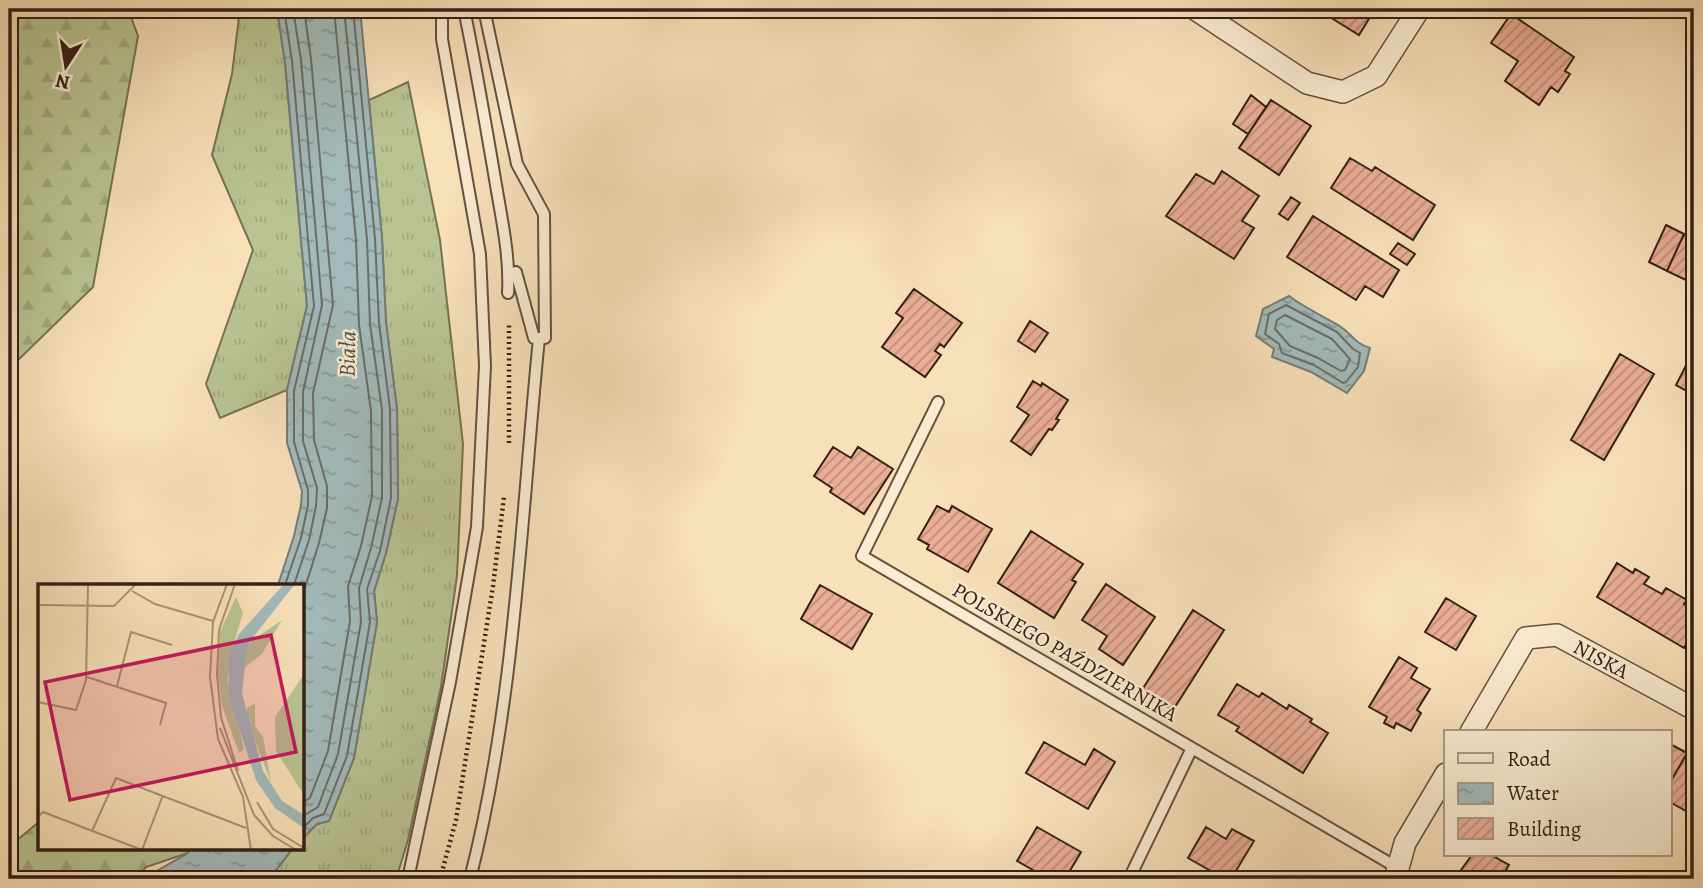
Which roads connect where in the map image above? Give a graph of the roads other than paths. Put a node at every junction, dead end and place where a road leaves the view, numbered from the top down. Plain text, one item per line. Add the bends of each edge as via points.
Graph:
1 (442, 9) edge
2 (464, 9) edge
3 (484, 9) edge
4 (1195, 9) edge
5 (1419, 9) edge
6 (509, 274) junction
7 (508, 293) dead end
8 (539, 338) junction
9 (938, 402) dead end
10 (1694, 709) edge
11 (1472, 730) edge
12 (1192, 748) junction
13 (1444, 777) edge
14 (1397, 874) edge
15 (408, 879) edge
16 (470, 879) edge
17 (1129, 879) edge

1 - 15 lane via 442,39 480,254 485,366 477,527
2 - 6 lane
3 - 8 lane via 517,163 544,214 545,338
4 - 5 street via 1307,83 1343,92 1376,76
6 - 7 lane
6 - 8 lane via 516,272 534,338
8 - 16 lane via 506,689 498,751
9 - 12 lane, POLSKIEGO PAŹDZIERNIKA via 862,556
10 - 11 street, NISKA via 1557,635 1526,638
12 - 14 lane, POLSKIEGO PAŹDZIERNIKA
12 - 17 lane
13 - 14 street via 1405,843

